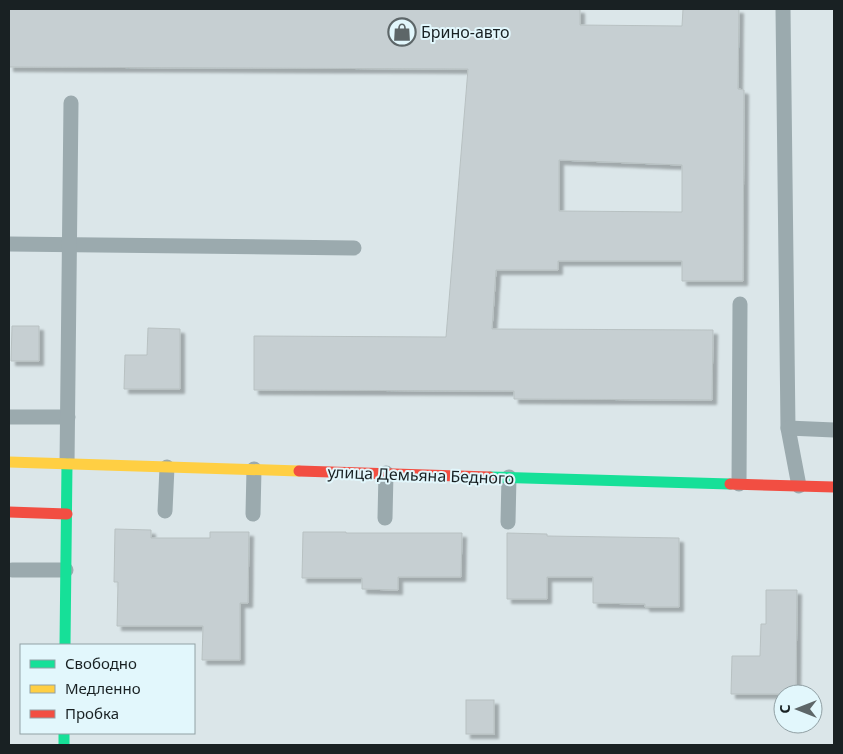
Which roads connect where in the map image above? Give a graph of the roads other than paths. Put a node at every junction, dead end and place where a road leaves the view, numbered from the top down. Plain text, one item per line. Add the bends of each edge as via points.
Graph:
1 (783, 9) edge
2 (71, 102) dead end
3 (9, 244) edge
4 (69, 245) junction
5 (354, 248) dead end
6 (740, 304) dead end
7 (9, 417) edge
8 (68, 417) junction
9 (788, 428) junction
10 (834, 430) edge
11 (9, 462) edge
12 (67, 464) junction
13 (166, 467) junction
14 (254, 469) junction
15 (386, 473) junction
16 (509, 477) junction
17 (739, 484) junction
18 (799, 486) junction
19 (834, 487) edge
20 (165, 511) dead end
21 (9, 512) edge
22 (67, 514) junction
23 (254, 514) dead end
24 (385, 518) dead end
25 (508, 522) dead end
26 (12, 570) dead end
27 (66, 570) junction
28 (65, 644) edge

1 - 9 lane
2 - 4 lane
3 - 4 lane
4 - 5 lane
4 - 8 lane
6 - 17 lane
7 - 8 lane
8 - 12 lane
9 - 10 lane
9 - 18 lane
11 - 12 main road, улица Демьяна Бедного
12 - 13 main road, улица Демьяна Бедного
12 - 22 main road
13 - 14 main road, улица Демьяна Бедного
13 - 20 lane
14 - 15 main road, улица Демьяна Бедного
14 - 23 lane
15 - 16 main road, улица Демьяна Бедного
15 - 24 lane
16 - 17 main road, улица Демьяна Бедного
16 - 25 lane
17 - 18 main road, улица Демьяна Бедного
18 - 19 main road, улица Демьяна Бедного
21 - 22 main road
22 - 27 main road
26 - 27 lane
27 - 28 main road

